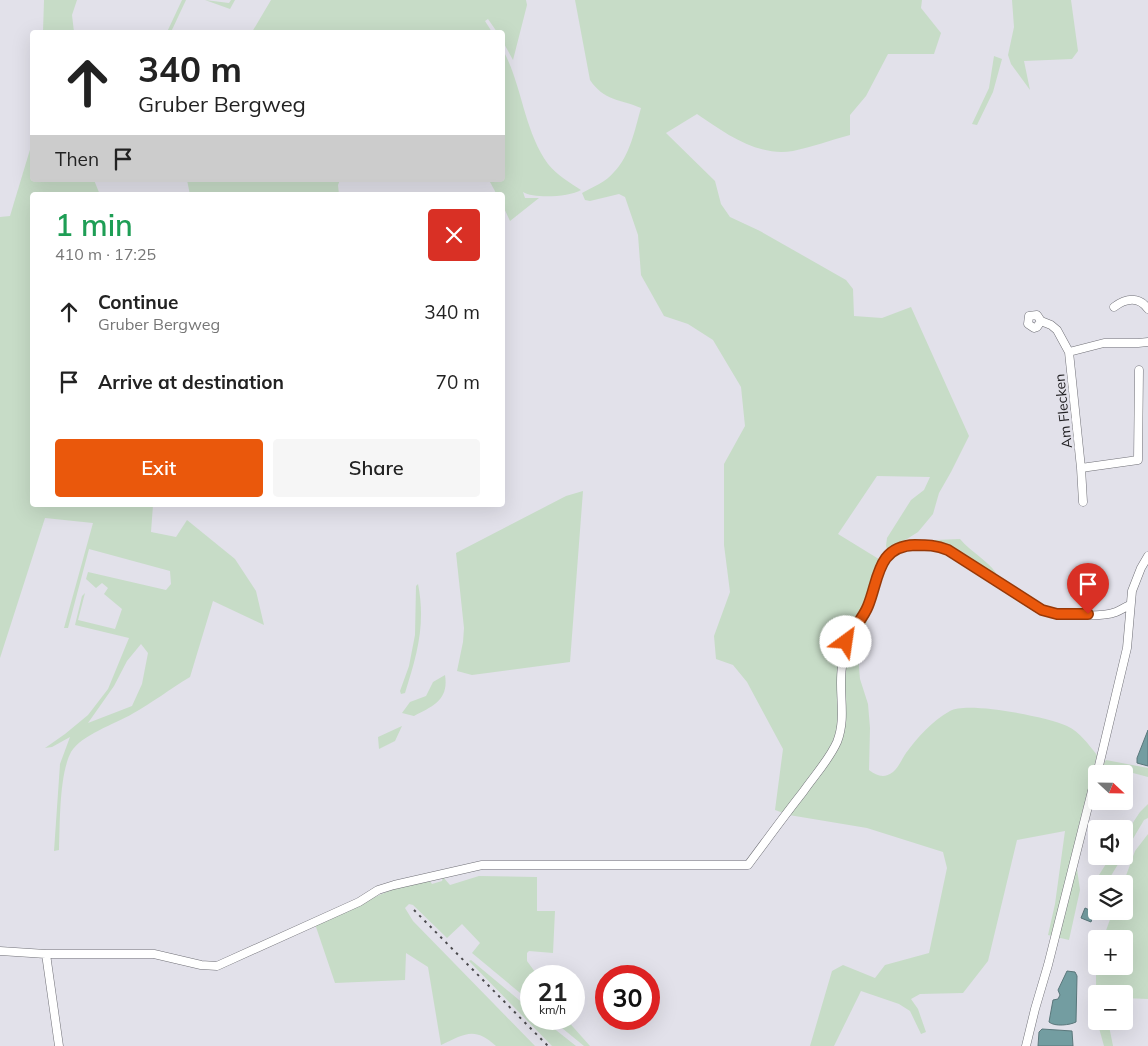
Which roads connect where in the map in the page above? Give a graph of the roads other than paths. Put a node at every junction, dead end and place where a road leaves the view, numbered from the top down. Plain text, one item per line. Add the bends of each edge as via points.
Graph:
1 (1114, 307) dead end
2 (1148, 309) edge
3 (1041, 321) dead end
4 (1148, 342) edge
5 (1069, 352) junction
6 (1139, 370) dead end
7 (1138, 411) junction
8 (1148, 411) edge
9 (1081, 468) junction
10 (1083, 502) dead end
11 (1148, 556) edge
12 (1130, 604) junction
13 (1098, 765) edge
14 (1088, 806) edge
15 (0, 951) edge
16 (46, 954) junction
17 (59, 1046) edge
18 (1026, 1046) edge

1 - 2 street via 1130,299 1138,300
3 - 5 street via 1056,330
4 - 5 street via 1104,343
5 - 9 street, Am Flecken
6 - 7 street
7 - 8 street
7 - 9 street via 1138,460
9 - 10 street, Am Flecken
11 - 12 street via 1136,578
12 - 13 street via 1127,648
12 - 16 street via 1114,613 1057,614 1037,608 939,546 895,549 880,568 865,612 846,642 841,669 842,721 836,742 748,865 471,866 378,890 359,902 217,966 154,954
14 - 18 street
15 - 16 street
16 - 17 street

